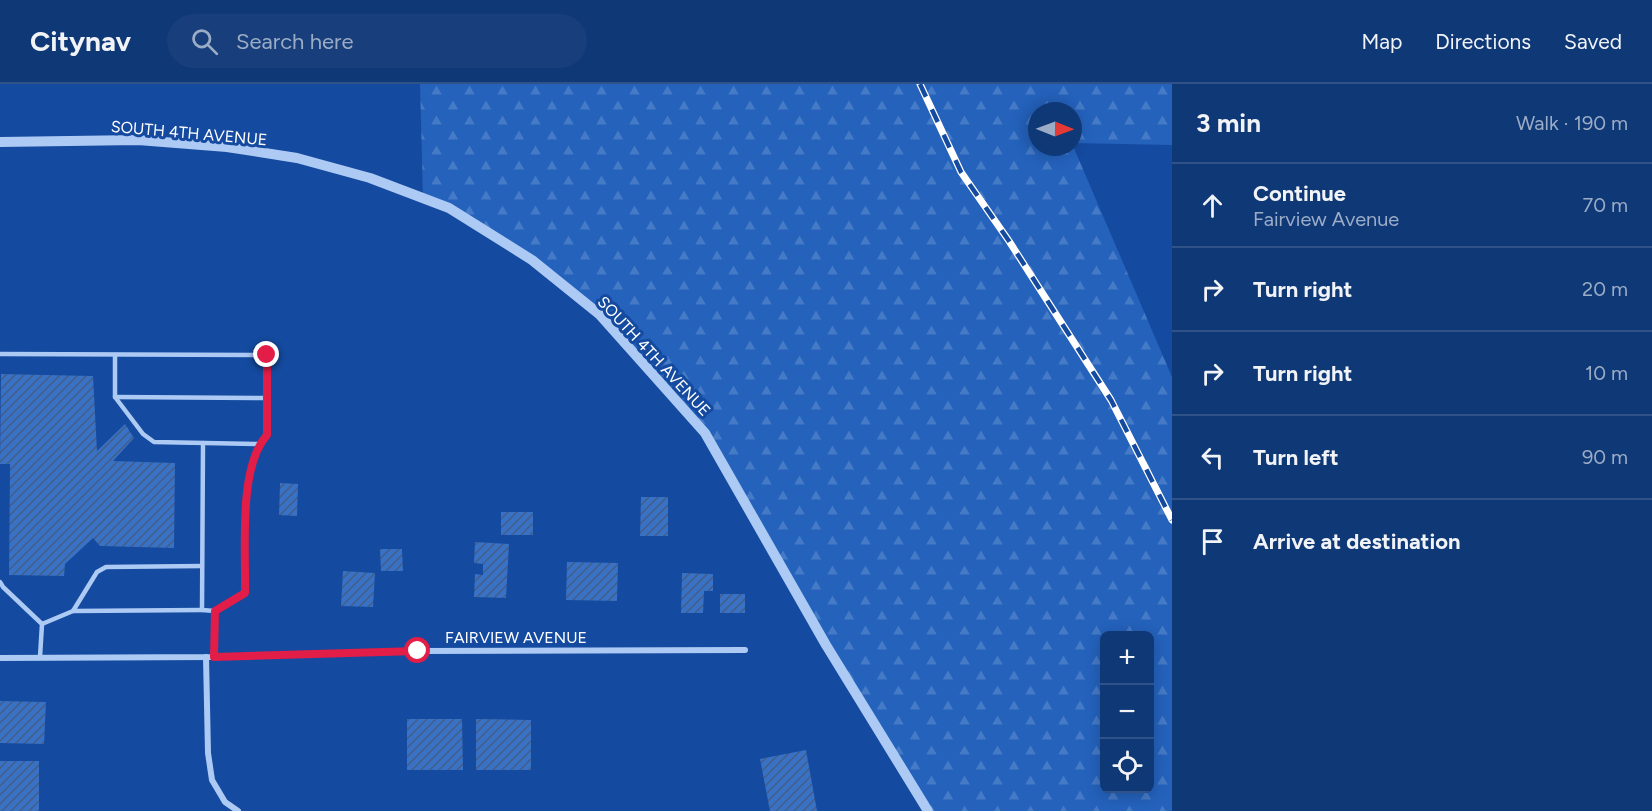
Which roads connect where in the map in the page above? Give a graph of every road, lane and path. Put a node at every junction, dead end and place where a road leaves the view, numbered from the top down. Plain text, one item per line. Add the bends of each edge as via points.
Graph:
1 (0, 142) edge
2 (0, 354) edge
3 (115, 355) junction
4 (115, 397) junction
5 (267, 398) junction
6 (203, 443) junction
7 (258, 444) junction
8 (202, 566) junction
9 (0, 582) edge
10 (202, 610) junction
11 (73, 611) junction
12 (215, 611) junction
13 (42, 624) junction
14 (745, 650) dead end
15 (40, 657) junction
16 (206, 657) junction
17 (214, 657) junction
18 (0, 658) edge
19 (238, 811) edge
20 (928, 811) edge

1 - 20 street, SOUTH 4TH AVENUE via 138,140 297,158 370,178 449,208 532,260 599,314 705,433 826,645
2 - 3 lane
3 - 4 lane
3 - 5 lane via 267,355
4 - 5 lane
4 - 6 lane via 153,442
5 - 7 lane via 267,435
6 - 7 lane
6 - 8 lane
7 - 12 lane via 247,483 245,593
8 - 10 lane
8 - 11 lane via 106,567 97,572
9 - 13 lane
10 - 11 lane
10 - 12 lane
11 - 13 lane
12 - 17 lane
13 - 15 lane
14 - 17 street, FAIRVIEW AVENUE via 418,651
15 - 16 street, FAIRVIEW AVENUE
15 - 18 street, FAIRVIEW AVENUE
16 - 17 street, FAIRVIEW AVENUE
16 - 19 street via 212,780 225,802

